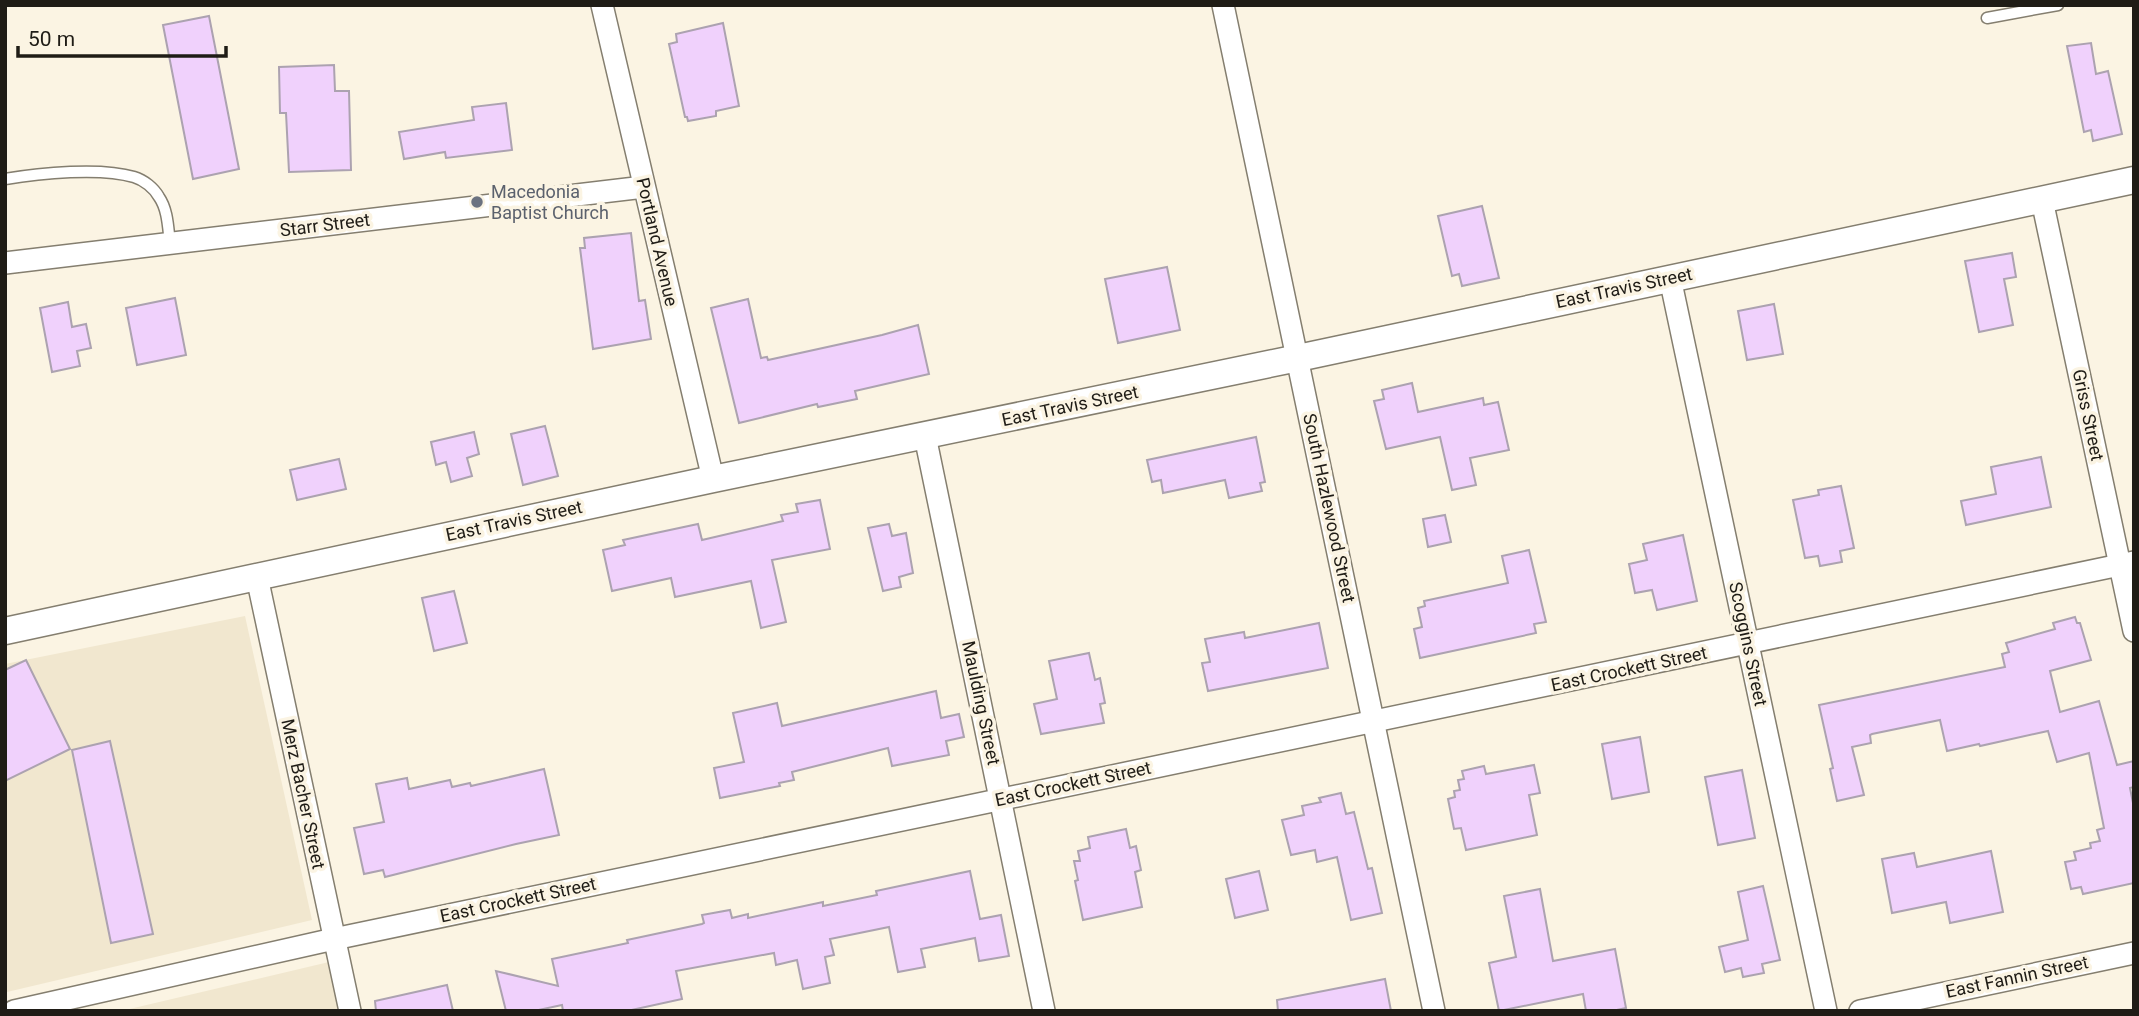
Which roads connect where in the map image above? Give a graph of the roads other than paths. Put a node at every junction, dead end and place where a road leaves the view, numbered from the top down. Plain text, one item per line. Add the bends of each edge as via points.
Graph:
1 (602, 5) edge
2 (1223, 5) edge
3 (2058, 5) edge
4 (1987, 18) dead end
5 (5, 179) edge
6 (2134, 180) edge
7 (644, 187) junction
8 (2042, 200) junction
9 (170, 243) junction
10 (5, 263) edge
11 (1670, 278) junction
12 (1298, 358) junction
13 (925, 436) junction
14 (713, 479) junction
15 (2127, 563) edge
16 (257, 577) junction
17 (5, 631) edge
18 (2134, 631) edge
19 (1748, 644) junction
20 (1374, 722) junction
21 (1001, 799) junction
22 (334, 939) junction
23 (2134, 953) edge
24 (14, 1011) edge
25 (350, 1011) edge
26 (1044, 1011) edge
27 (1434, 1011) edge
28 (1826, 1011) edge
29 (1860, 1011) edge

1 - 7 street, Portland Avenue
2 - 12 street, South Hazlewood Street
3 - 4 lane
5 - 9 lane via 88,173 135,177 160,197
6 - 8 street, East Travis Street
7 - 9 street, Starr Street
7 - 14 street, Portland Avenue
8 - 11 street, East Travis Street
8 - 15 street, Griss Street
9 - 10 street, Starr Street
11 - 12 street, East Travis Street
11 - 19 street, Scoggins Street
12 - 13 street, East Travis Street
12 - 20 street, South Hazlewood Street
13 - 14 street, East Travis Street
13 - 21 street, Maulding Street
14 - 16 street, East Travis Street
15 - 18 street, Griss Street
15 - 19 street, East Crockett Street
16 - 17 street, East Travis Street
16 - 22 street, Merz Bacher Street
19 - 20 street, East Crockett Street
19 - 28 street, Scoggins Street
20 - 21 street, East Crockett Street
20 - 27 street, South Hazlewood Street
21 - 22 street, East Crockett Street
21 - 26 street, Maulding Street
22 - 24 street, East Crockett Street
22 - 25 street, Merz Bacher Street
23 - 29 street, East Fannin Street

